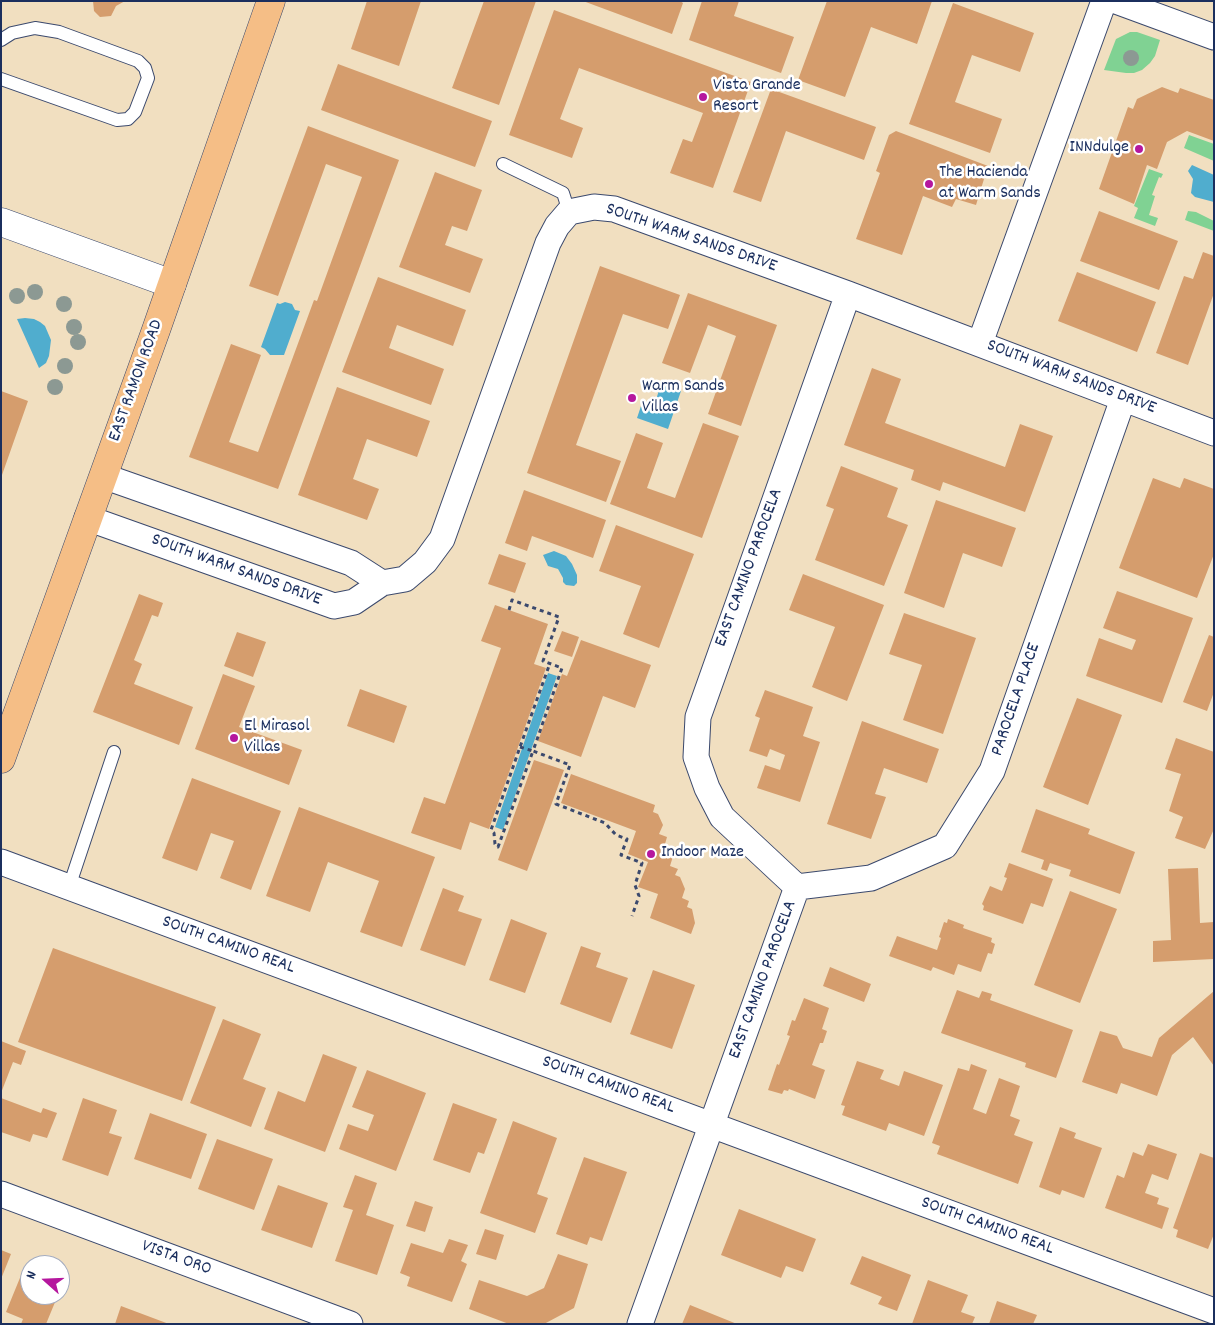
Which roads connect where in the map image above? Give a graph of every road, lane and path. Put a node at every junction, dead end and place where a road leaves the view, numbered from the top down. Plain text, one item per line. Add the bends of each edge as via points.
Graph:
1 (271, 1) edge
2 (1104, 1) edge
3 (1116, 1) edge
4 (1214, 37) edge
5 (1, 40) edge
6 (1, 79) edge
7 (503, 164) dead end
8 (570, 212) junction
9 (1, 222) edge
10 (172, 284) junction
11 (848, 294) junction
12 (980, 343) junction
13 (1123, 399) junction
14 (1214, 433) edge
15 (103, 476) junction
16 (87, 518) junction
17 (382, 583) junction
18 (509, 610) dead end
19 (550, 663) junction
20 (520, 747) junction
21 (533, 751) junction
22 (114, 752) dead end
23 (1, 759) edge
24 (1, 862) edge
25 (69, 887) junction
26 (797, 888) junction
27 (632, 916) dead end
28 (712, 1125) junction
29 (1, 1194) edge
30 (1214, 1311) edge
31 (350, 1324) edge
32 (640, 1324) edge

1 - 10 main road, EAST RAMON ROAD
2 - 12 street
3 - 4 street
5 - 6 lane via 12,33 34,28 60,32 138,60 148,78 135,112 128,119 117,120
7 - 8 lane via 563,194
8 - 11 street, SOUTH WARM SANDS DRIVE via 594,207 614,209
8 - 17 street, SOUTH WARM SANDS DRIVE via 548,243 442,539 425,562 405,579
9 - 10 street
10 - 15 main road, EAST RAMON ROAD
11 - 12 street, SOUTH WARM SANDS DRIVE
11 - 26 street, EAST CAMINO PAROCELA via 698,717 696,758 722,817
12 - 13 street, SOUTH WARM SANDS DRIVE
13 - 14 street, SOUTH WARM SANDS DRIVE
13 - 26 street, PAROCELA PLACE via 992,771 945,846 871,878
15 - 16 main road, EAST RAMON ROAD
15 - 17 street via 350,564
16 - 17 street, SOUTH WARM SANDS DRIVE via 334,606 354,602
16 - 23 main road, EAST RAMON ROAD
18 - 19 path via 512,600 559,616 543,661
19 - 20 path
19 - 21 path via 562,668
20 - 21 path
20 - 21 path via 491,830 498,847
21 - 27 path via 570,765 556,804 605,823 616,835 627,839 621,856 642,863 634,885 639,896
22 - 25 lane
24 - 25 street, SOUTH CAMINO REAL
25 - 28 street, SOUTH CAMINO REAL
26 - 28 street, EAST CAMINO PAROCELA
28 - 30 street, SOUTH CAMINO REAL
28 - 32 street, EAST CAMINO PAROCELA
29 - 31 street, VISTA ORO

